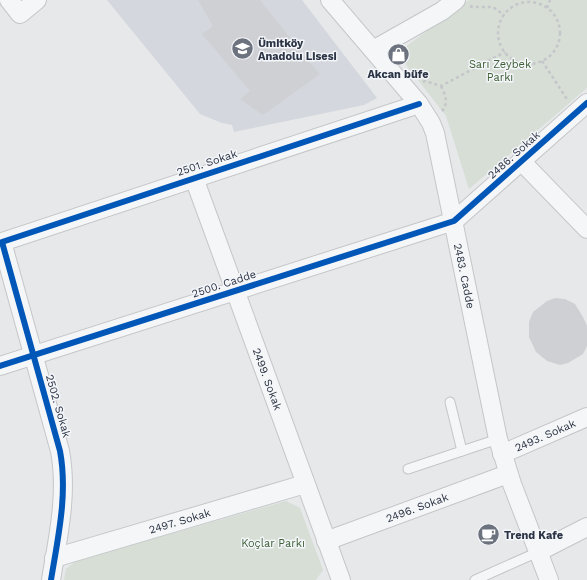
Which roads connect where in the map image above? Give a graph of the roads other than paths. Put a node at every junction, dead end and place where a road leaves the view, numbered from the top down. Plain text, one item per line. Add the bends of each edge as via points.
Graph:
1 (37, 0) edge
2 (330, 0) edge
3 (462, 2) edge
4 (15, 7) edge
5 (373, 50) junction
6 (414, 98) junction
7 (581, 108) edge
8 (521, 161) junction
9 (194, 178) junction
10 (454, 221) junction
11 (587, 229) edge
12 (2, 242) joint
13 (235, 291) junction
14 (33, 355) junction
15 (0, 366) edge
16 (450, 402) dead end
17 (587, 417) edge
18 (500, 446) junction
19 (462, 450) junction
20 (408, 469) dead end
21 (508, 474) junction
22 (306, 484) junction
23 (587, 527) edge
24 (326, 541) junction
25 (538, 552) junction
26 (54, 558) junction
27 (50, 580) edge
28 (341, 580) edge
29 (475, 580) edge
30 (548, 580) edge

1 - 4 street
2 - 5 street, 2483. Cadde
3 - 5 street via 442,10
5 - 6 street, 2483. Cadde
6 - 9 street, 2501. Sokak
6 - 10 street, 2483. Cadde via 435,133
7 - 8 street, 2486. Sokak
8 - 10 street, 2486. Sokak
8 - 11 street
9 - 12 street, 2501. Sokak
9 - 13 street, 2499. Sokak
10 - 13 street, 2500. Cadde
10 - 18 street, 2483. Cadde
12 - 14 street, 2502. Sokak
13 - 14 street, 2500. Cadde
13 - 22 street, 2499. Sokak
14 - 15 street, 2500. Cadde
14 - 26 street, 2502. Sokak via 63,467 63,499
16 - 19 lane
17 - 18 street, 2493. Sokak
18 - 19 lane
18 - 21 street, 2483. Cadde
19 - 20 lane
21 - 24 street, 2496. Sokak
21 - 25 street, 2483. Cadde
22 - 24 street, 2499. Sokak
22 - 26 street, 2497. Sokak
23 - 25 street
24 - 28 street, 2499. Sokak
25 - 29 lane
25 - 30 street, 2483. Cadde
26 - 27 street, 2502. Sokak

